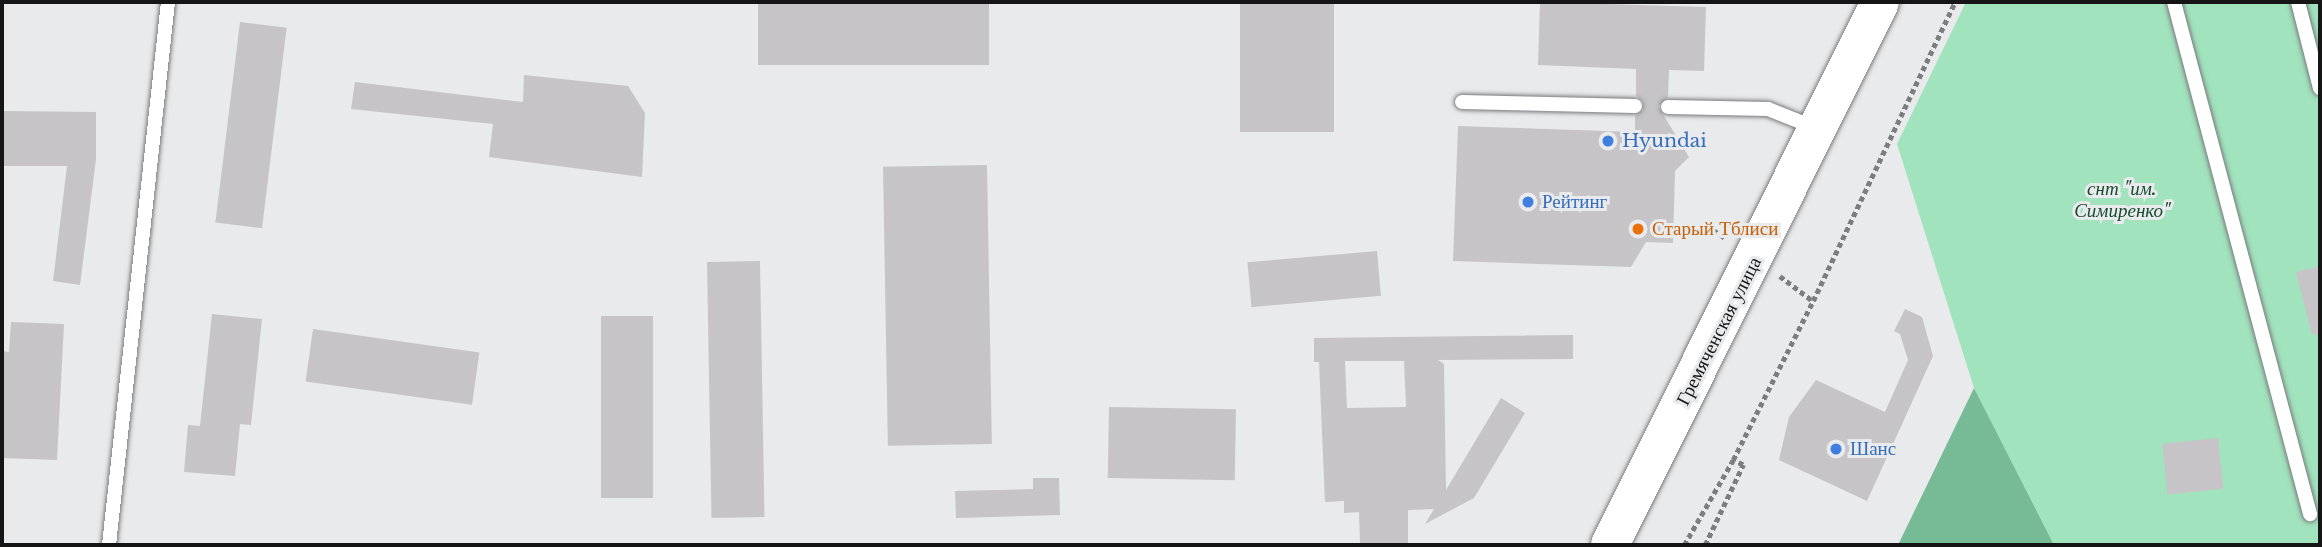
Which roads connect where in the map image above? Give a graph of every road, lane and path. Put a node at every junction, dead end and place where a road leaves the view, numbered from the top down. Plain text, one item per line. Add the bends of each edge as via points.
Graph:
1 (169, 2) edge
2 (1880, 2) edge
3 (1955, 2) edge
4 (2174, 2) edge
5 (2298, 2) edge
6 (2320, 88) edge
7 (1462, 102) dead end
8 (1635, 106) dead end
9 (1668, 107) dead end
10 (1818, 128) junction
11 (1733, 460) junction
12 (2310, 514) dead end
13 (109, 545) edge
14 (1610, 545) edge
15 (1684, 545) edge
16 (1705, 545) edge

1 - 13 lane
2 - 10 main road, Гремяченская улица
3 - 11 path
4 - 12 lane
5 - 6 lane
7 - 8 lane
9 - 10 lane via 1768,109
10 - 14 main road, Гремяченская улица
11 - 15 path
11 - 16 path via 1743,465

